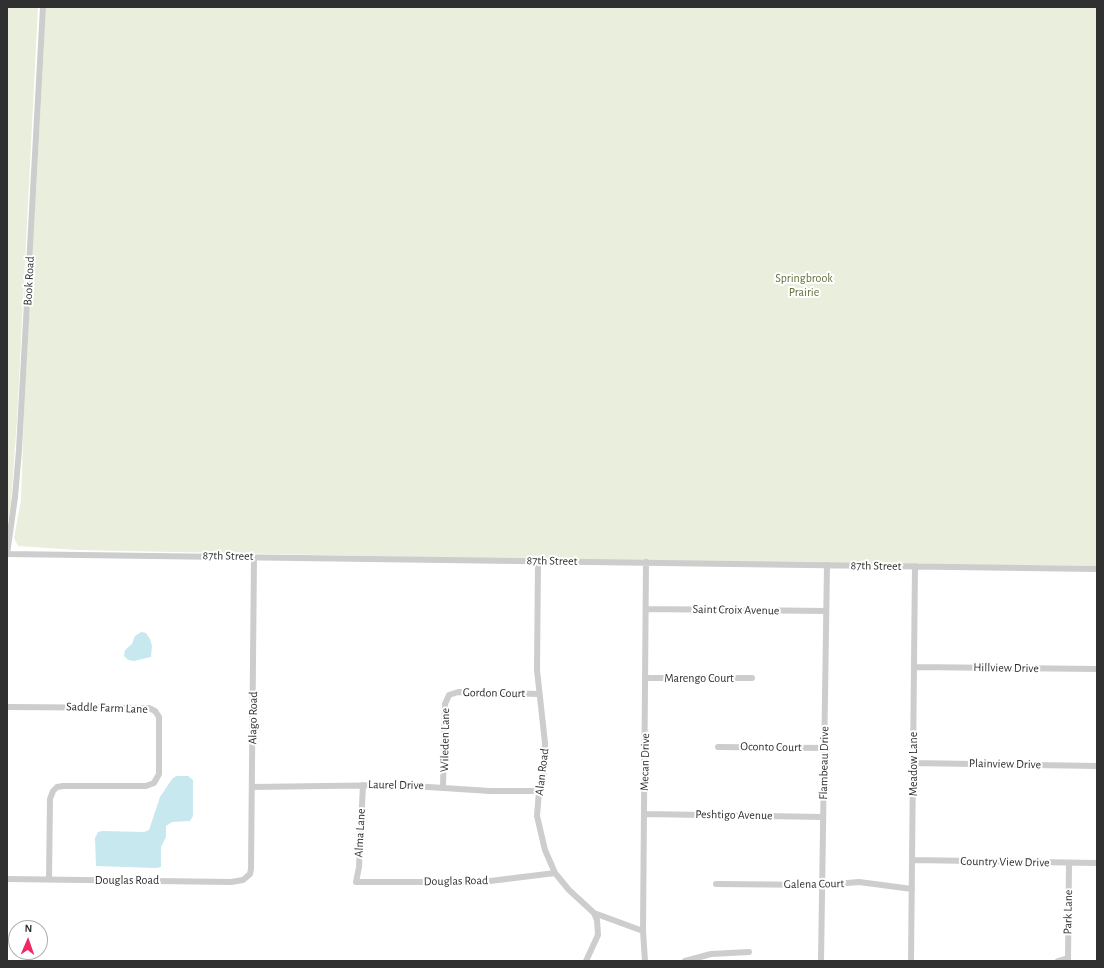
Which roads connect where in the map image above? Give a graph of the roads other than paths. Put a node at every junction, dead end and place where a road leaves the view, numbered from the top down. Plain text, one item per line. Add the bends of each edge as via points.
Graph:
1 (43, 7) edge
2 (7, 554) edge
3 (254, 557) junction
4 (538, 561) junction
5 (646, 562) junction
6 (827, 565) junction
7 (915, 566) junction
8 (1097, 569) edge
9 (647, 609) junction
10 (826, 611) junction
11 (914, 667) junction
12 (1097, 669) edge
13 (646, 678) junction
14 (752, 678) dead end
15 (539, 694) junction
16 (449, 695) joint
17 (7, 707) edge
18 (718, 747) dead end
19 (824, 748) junction
20 (912, 763) junction
21 (1097, 766) edge
22 (363, 785) junction
23 (252, 787) junction
24 (444, 787) junction
25 (539, 791) junction
26 (645, 814) junction
27 (824, 817) junction
28 (912, 860) junction
29 (1069, 863) junction
30 (1097, 863) edge
31 (555, 873) junction
32 (247, 877) joint
33 (7, 879) edge
34 (50, 880) junction
35 (356, 882) joint
36 (716, 884) dead end
37 (823, 885) junction
38 (912, 889) junction
39 (594, 914) junction
40 (643, 931) junction
41 (749, 952) dead end
42 (1068, 959) edge
43 (586, 961) edge
44 (645, 961) edge
45 (685, 961) edge
46 (821, 961) edge
47 (911, 961) edge
48 (1058, 961) edge

1 - 2 street, Book Road via 19,450
2 - 3 street, 87th Street
3 - 4 street, 87th Street
3 - 23 street, Alago Road
4 - 5 street, 87th Street
4 - 15 street, Alan Road via 536,658
5 - 6 street, 87th Street
5 - 9 street, Mecan Drive
6 - 7 street, 87th Street
6 - 10 street, Flambeau Drive
7 - 8 street, 87th Street
7 - 11 street, Meadow Lane
9 - 10 street, Saint Croix Avenue
9 - 13 street, Mecan Drive
10 - 19 street, Flambeau Drive
11 - 12 street, Hillview Drive
11 - 20 street, Meadow Lane
13 - 14 street, Marengo Court
13 - 26 street, Mecan Drive
15 - 16 street, Gordon Court via 458,692
15 - 25 street, Alan Road via 545,743 544,773
16 - 24 street, Wileden Lane via 445,704
17 - 34 street, Saddle Farm Lane via 149,708 159,717 159,774 154,783 146,786 63,786 53,791 50,799
18 - 19 street, Oconto Court
19 - 27 street, Flambeau Drive
20 - 21 street, Plainview Drive
20 - 28 street, Meadow Lane
22 - 23 street, Laurel Drive
22 - 24 street, Laurel Drive
22 - 35 street, Alma Lane
23 - 32 street, Alago Road via 251,869
24 - 25 street, Laurel Drive
25 - 31 street, Alan Road via 537,811 540,834
26 - 27 street, Peshtigo Avenue
26 - 40 street, Mecan Drive
27 - 37 street, Flambeau Drive
28 - 29 street, Country View Drive
28 - 38 street, Meadow Lane
29 - 30 street, Country View Drive
29 - 42 street, Park Lane
31 - 35 street, Douglas Road via 482,882
31 - 39 street, Alan Road
32 - 34 street, Douglas Road via 232,882
33 - 34 street, Douglas Road
36 - 37 street, Galena Court
37 - 38 street, Galena Court via 859,882
37 - 46 street, Flambeau Drive
38 - 47 street, Meadow Lane
39 - 40 street
39 - 43 street via 598,935
40 - 44 street, Mecan Drive
41 - 45 street via 711,954
42 - 48 street

